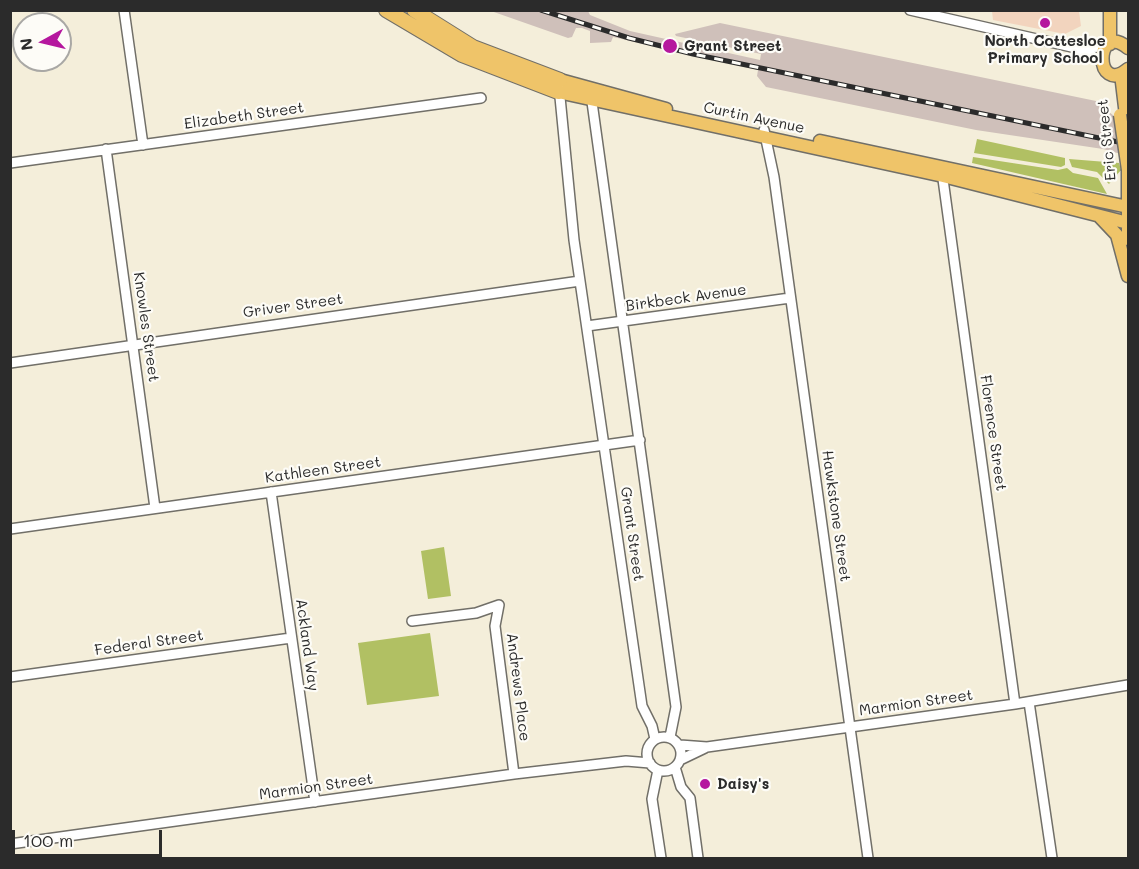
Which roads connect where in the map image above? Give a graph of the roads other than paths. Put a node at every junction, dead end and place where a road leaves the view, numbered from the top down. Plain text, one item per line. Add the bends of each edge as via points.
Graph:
1 (124, 10) edge
2 (386, 10) edge
3 (414, 10) edge
4 (910, 10) edge
5 (1111, 10) edge
6 (1116, 46) edge
7 (1076, 48) junction
8 (1101, 60) junction
9 (1121, 73) edge
10 (559, 86) junction
11 (591, 94) junction
12 (481, 98) dead end
13 (1123, 114) junction
14 (1128, 132) edge
15 (769, 135) junction
16 (143, 145) junction
17 (106, 149) junction
18 (10, 163) edge
19 (1128, 170) edge
20 (942, 171) junction
21 (1128, 207) edge
22 (1099, 216) junction
23 (1128, 223) edge
24 (1128, 239) edge
25 (1128, 276) edge
26 (580, 281) junction
27 (790, 298) junction
28 (624, 322) junction
29 (587, 326) junction
30 (133, 344) junction
31 (10, 363) edge
32 (640, 440) junction
33 (604, 446) junction
34 (271, 492) junction
35 (155, 508) junction
36 (10, 529) edge
37 (507, 597) dead end
38 (500, 605) junction
39 (412, 621) dead end
40 (291, 638) junction
41 (10, 677) edge
42 (1128, 686) edge
43 (1029, 702) junction
44 (1015, 704) junction
45 (850, 727) junction
46 (670, 737) junction
47 (655, 739) junction
48 (680, 746) junction
49 (707, 747) junction
50 (648, 748) junction
51 (626, 760) junction
52 (650, 763) junction
53 (678, 764) junction
54 (658, 770) junction
55 (514, 774) junction
56 (315, 802) junction
57 (10, 844) edge
58 (661, 858) edge
59 (698, 858) edge
60 (868, 858) edge
61 (1052, 858) edge

1 - 16 street
2 - 10 highway, Curtin Avenue via 462,55
3 - 10 highway, Curtin Avenue via 473,47
4 - 7 street
5 - 6 main road
6 - 7 street
6 - 8 main road
7 - 8 street
8 - 9 main road via 1104,68
9 - 13 main road, Eric Street
10 - 11 main road, Curtin Avenue
10 - 26 street, Grant Street
11 - 15 main road, Curtin Avenue
11 - 28 street, Grant Street
12 - 16 street, Elizabeth Street
13 - 14 main road, Eric Street
13 - 19 main road, Eric Street, bridge
15 - 20 main road, Curtin Avenue
15 - 27 street, Hawkstone Street
16 - 17 street, Elizabeth Street
17 - 18 street, Elizabeth Street
17 - 30 street, Knowles Street
19 - 21 main road, Eric Street
20 - 21 main road, Curtin Avenue
20 - 22 main road, Curtin Avenue
20 - 44 street, Florence Street
21 - 23 main road, Eric Street
22 - 23 main road, Curtin Avenue
22 - 25 main road via 1117,235
23 - 24 main road, Eric Street
26 - 29 street, Grant Street
26 - 30 street, Griver Street
27 - 28 street, Birkbeck Avenue
27 - 45 street, Hawkstone Street
28 - 29 street, Birkbeck Avenue
28 - 32 street, Grant Street
29 - 33 street, Grant Street
30 - 31 street, Griver Street
30 - 35 street, Knowles Street
32 - 33 street, Kathleen Street
32 - 46 street, Grant Street via 676,707
33 - 34 street, Kathleen Street
33 - 47 street, Grant Street via 642,706
34 - 35 street, Kathleen Street
34 - 40 street, Ackland Way
35 - 36 street, Kathleen Street
37 - 38 street
38 - 39 street
38 - 55 street, Andrews Place via 495,626
40 - 41 street, Federal Street
40 - 56 street, Ackland Way
42 - 43 street, Marmion Street
43 - 44 street, Marmion Street
43 - 61 street
44 - 45 street, Marmion Street
45 - 49 street, Marmion Street
45 - 60 street, Hawkstone Street
46 - 47 street
46 - 48 street
47 - 50 street
48 - 49 street, Marmion Street
48 - 53 street
49 - 53 street, Marmion Street
50 - 51 street, Marmion Street
50 - 52 street
51 - 52 street, Marmion Street
51 - 55 street, Marmion Street
52 - 54 street
53 - 54 street
53 - 59 street via 681,787 690,798
54 - 58 street via 652,799
55 - 56 street, Marmion Street
56 - 57 street, Marmion Street

